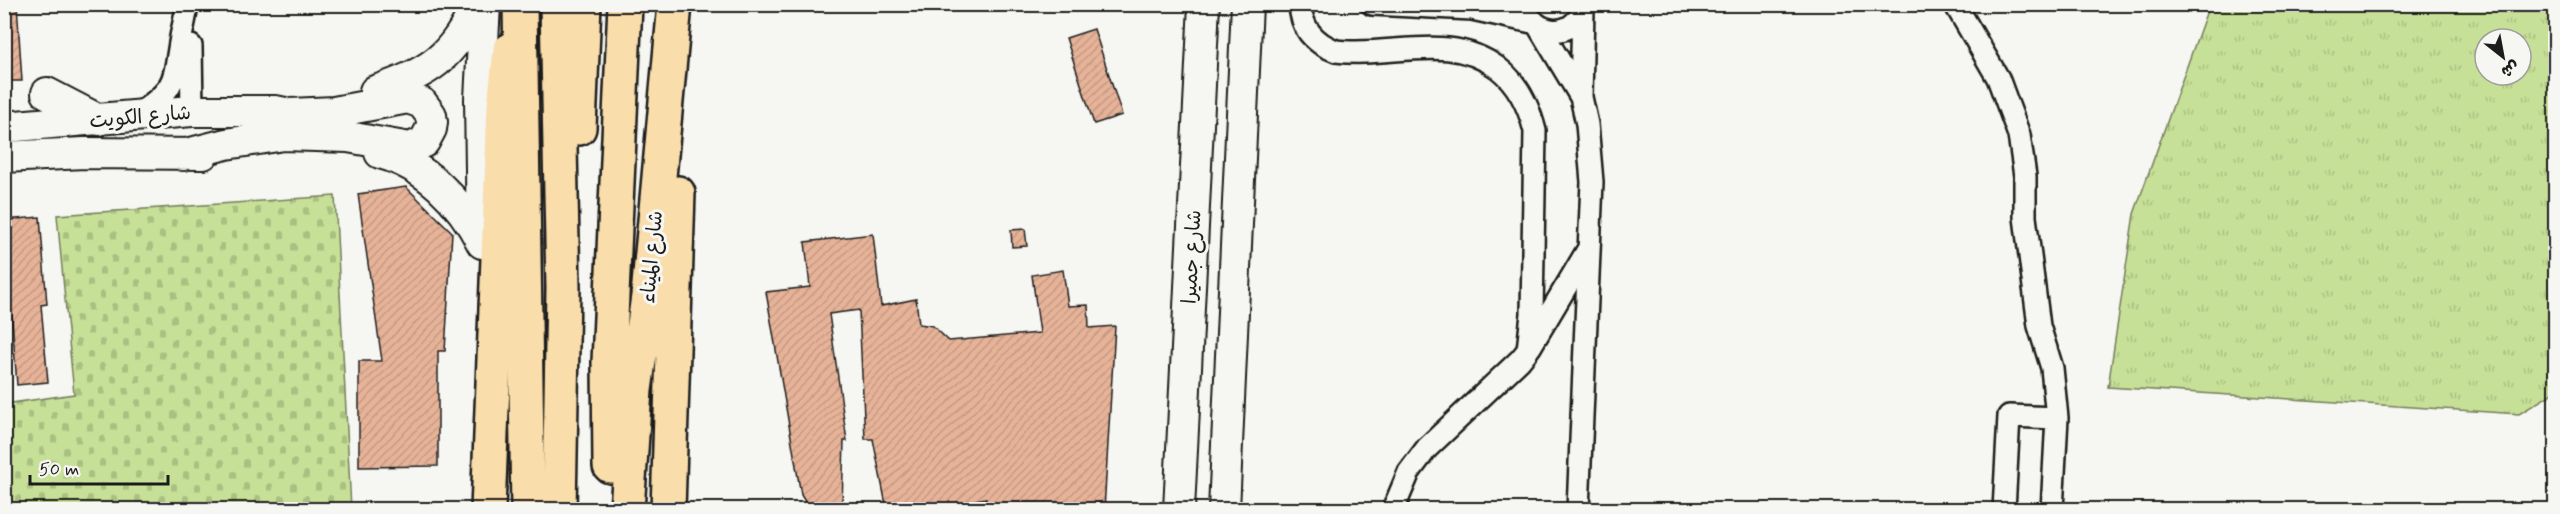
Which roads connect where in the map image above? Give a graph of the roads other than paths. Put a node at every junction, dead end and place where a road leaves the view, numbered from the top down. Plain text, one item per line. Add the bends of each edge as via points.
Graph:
1 (477, 4) edge
2 (485, 4) edge
3 (520, 4) edge
4 (557, 4) edge
5 (584, 4) edge
6 (675, 4) edge
7 (692, 4) edge
8 (1204, 4) edge
9 (1247, 4) edge
10 (1300, 4) edge
11 (1372, 4) edge
12 (1955, 4) edge
13 (1481, 7) edge
14 (1585, 7) edge
15 (625, 9) edge
16 (187, 13) edge
17 (1532, 18) edge
18 (47, 93) dead end
19 (1581, 97) junction
20 (192, 111) junction
21 (275, 111) junction
22 (133, 117) junction
23 (99, 120) junction
24 (4, 127) edge
25 (84, 153) junction
26 (183, 155) junction
27 (4, 157) edge
28 (482, 243) junction
29 (1591, 245) junction
30 (563, 288) junction
31 (1527, 350) junction
32 (2057, 418) junction
33 (488, 506) edge
34 (528, 510) edge
35 (559, 510) edge
36 (613, 510) edge
37 (627, 510) edge
38 (668, 510) edge
39 (1179, 510) edge
40 (1224, 510) edge
41 (1393, 510) edge
42 (1578, 510) edge
43 (2004, 510) edge
44 (2052, 510) edge

1 - 21 main road via 458,42 424,72 375,91
2 - 28 main road via 480,99
3 - 33 main road via 509,52 504,106
3 - 34 main road
4 - 30 main road
5 - 30 main road via 577,167
6 - 37 main road, شارع الميناء
7 - 38 main road via 677,219
8 - 39 main road, شارع جميرا
9 - 40 main road
10 - 31 street via 1306,28 1327,48 1346,52 1435,46 1463,50 1490,62 1520,92 1532,117 1536,145 1532,314
11 - 13 street
12 - 32 street via 1998,78 2019,135 2039,326 2052,368
13 - 17 street
14 - 17 street via 1575,22 1562,30
14 - 19 street
15 - 36 main road via 609,362
16 - 20 street
16 - 22 street via 172,82 158,100
17 - 19 street
18 - 23 main road
19 - 29 street via 1590,152
20 - 21 main road, شارع الكويت
20 - 22 main road, شارع الكويت
20 - 25 main road via 188,127 178,134 124,137
21 - 26 main road via 334,112 408,98 427,108 432,122 424,142 410,148 348,137 284,135
22 - 23 main road, شارع الكويت
23 - 24 main road, شارع الكويت
25 - 26 main road, شارع الكويت
25 - 27 main road, شارع الكويت
26 - 28 main road via 339,147 390,156 431,179 459,208
28 - 33 main road via 480,391
29 - 31 street
29 - 42 street
30 - 35 main road
31 - 41 street via 1427,448 1409,472
32 - 43 street via 2009,416
32 - 44 street

